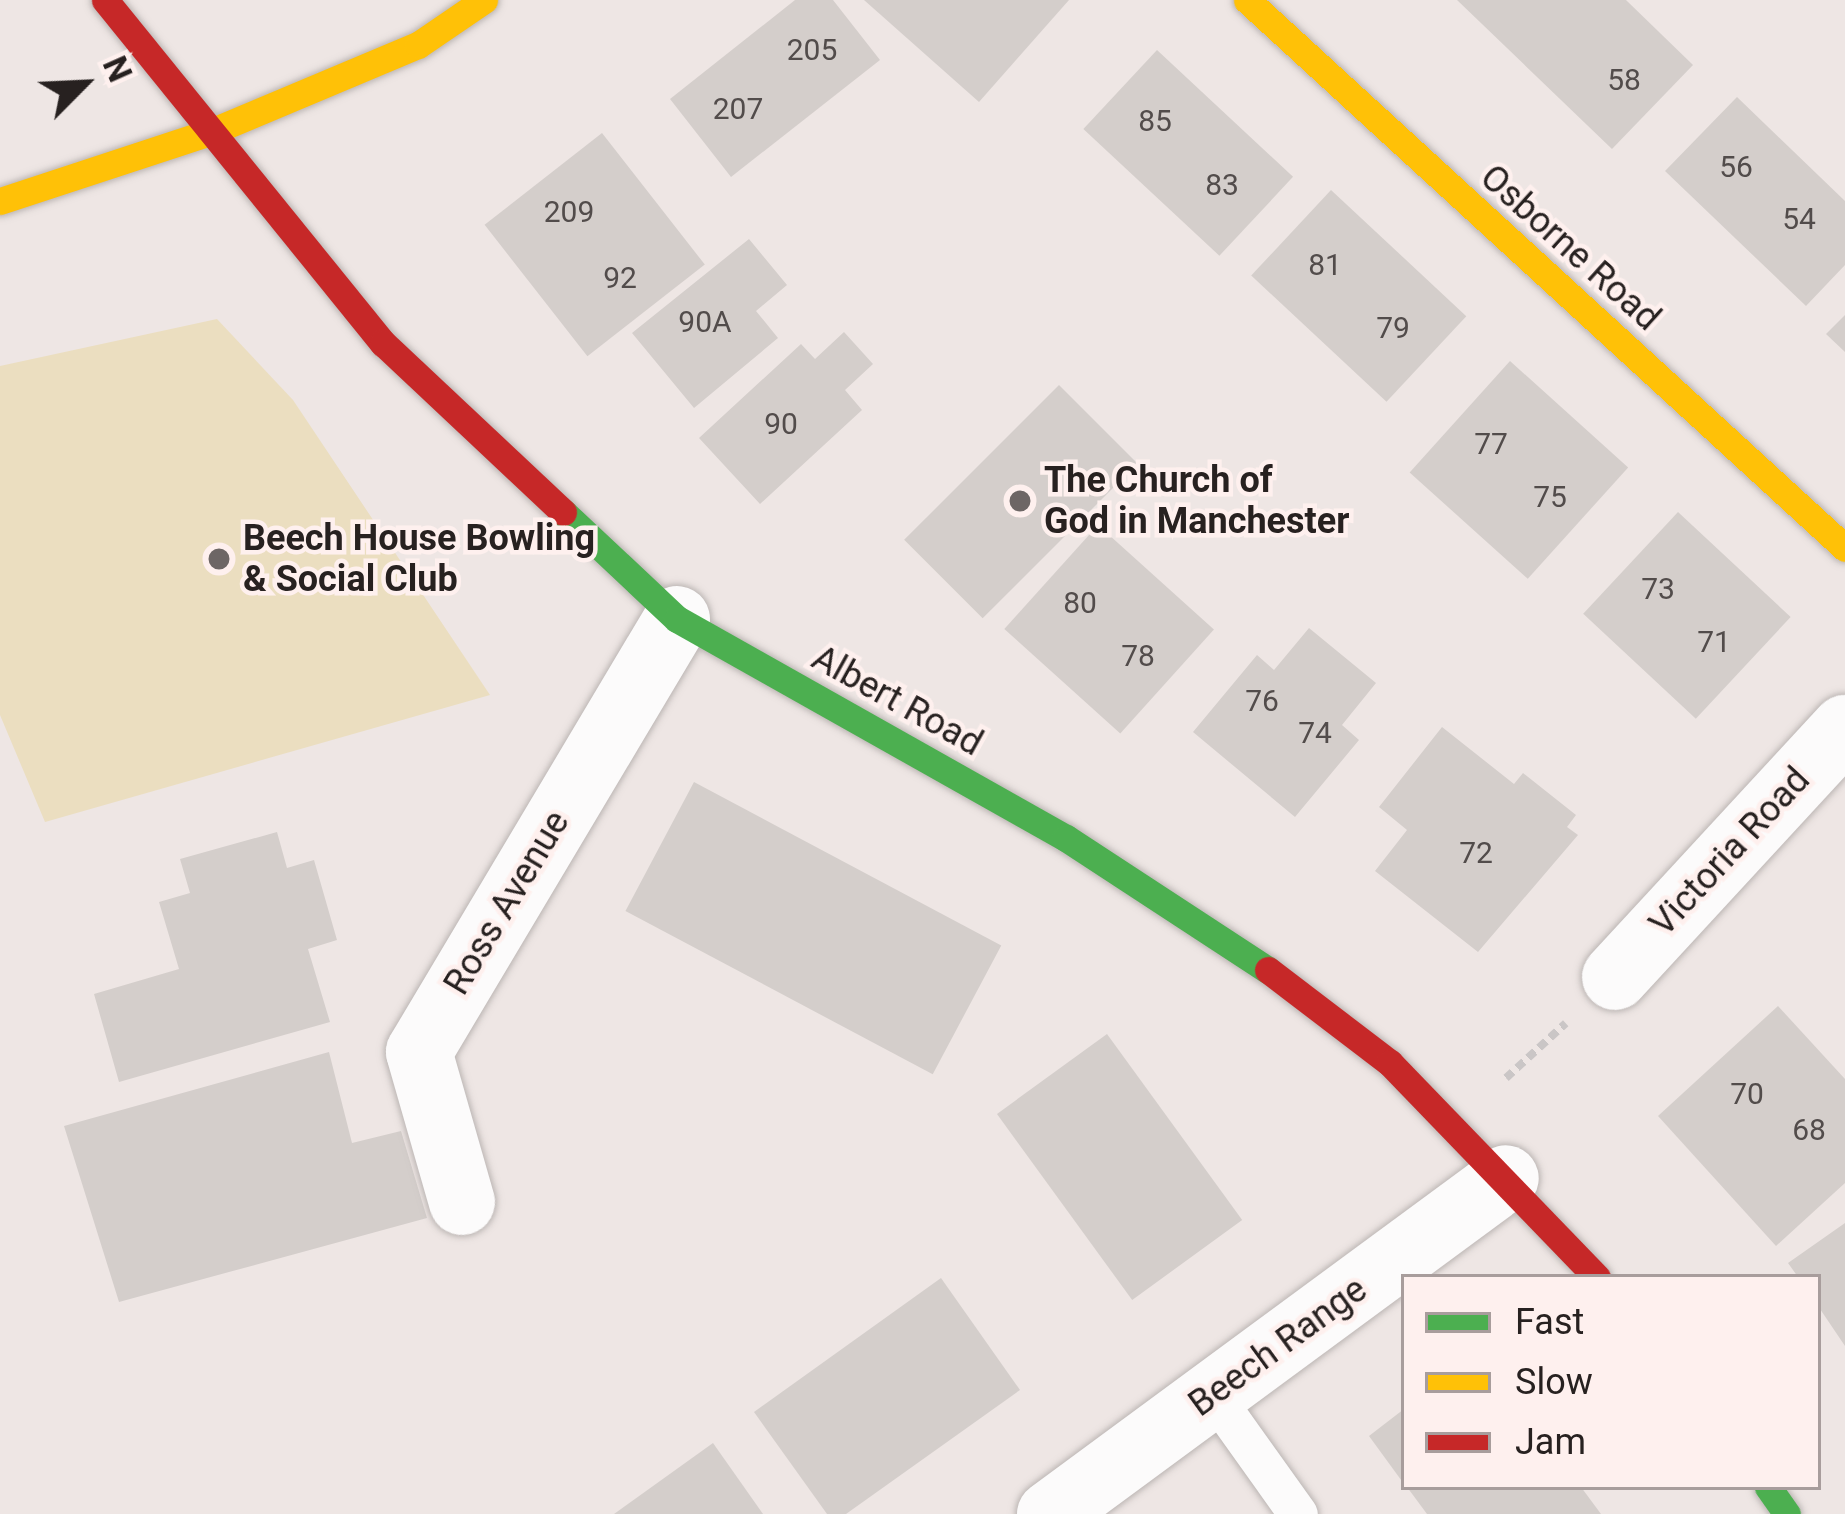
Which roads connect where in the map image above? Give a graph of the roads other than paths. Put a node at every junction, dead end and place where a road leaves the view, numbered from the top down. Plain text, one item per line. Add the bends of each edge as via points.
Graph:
1 (105, 0) edge
2 (484, 0) edge
3 (1246, 0) edge
4 (213, 131) junction
5 (0, 201) edge
6 (1845, 548) edge
7 (677, 619) junction
8 (1845, 728) edge
9 (1615, 976) road end
10 (1506, 1178) junction
11 (462, 1202) dead end
12 (1594, 1274) edge
13 (1213, 1395) junction
14 (1050, 1514) edge
15 (1298, 1514) edge

1 - 4 main road, Albert Road
2 - 4 main road via 418,45
3 - 6 main road, Osborne Road
4 - 5 main road
4 - 7 main road, Albert Road via 314,266 436,400
7 - 10 main road, Albert Road via 1066,838 1241,949 1390,1064
7 - 11 street, Ross Avenue via 418,1052
8 - 9 street, Victoria Road
10 - 12 main road, Albert Road
10 - 13 street, Beech Range
13 - 14 street, Beech Range
13 - 15 lane

